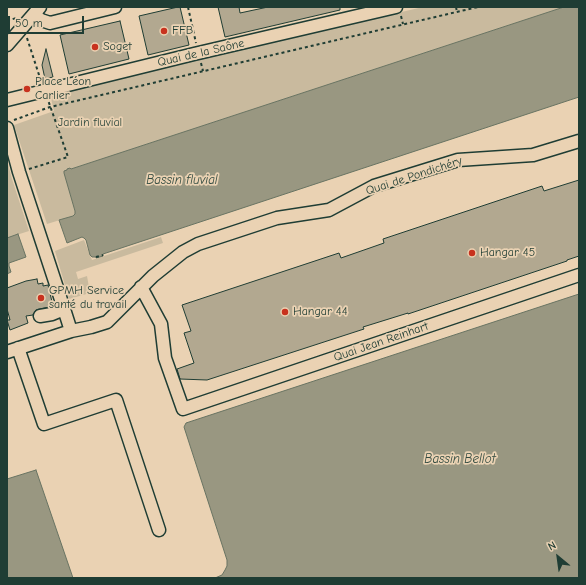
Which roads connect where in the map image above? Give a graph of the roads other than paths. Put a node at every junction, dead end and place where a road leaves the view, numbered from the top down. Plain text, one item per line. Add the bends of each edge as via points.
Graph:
1 (115, 7) edge
2 (396, 7) edge
3 (360, 11) edge
4 (38, 14) edge
5 (7, 45) edge
6 (7, 100) edge
7 (11, 123) edge
8 (579, 141) edge
9 (579, 275) edge
10 (142, 288) junction
11 (64, 308) junction
12 (40, 316) dead end
13 (71, 331) junction
14 (12, 350) edge
15 (159, 530) dead end

1 - 4 street via 50,22
2 - 3 street, Quai de la Saône
3 - 6 street, Quai de la Saône
4 - 5 street
7 - 11 street via 19,172
8 - 10 street, Quai de Pondichéry via 533,156 458,160 374,186 330,210 277,218 198,244 183,252
9 - 10 street, Quai Jean Reinhart via 183,409 165,358 161,324
10 - 13 street, Quai de Pondichéry via 107,322
11 - 12 street
11 - 13 street
13 - 14 street, Quai de Pondichéry
14 - 15 street via 44,424 116,400

